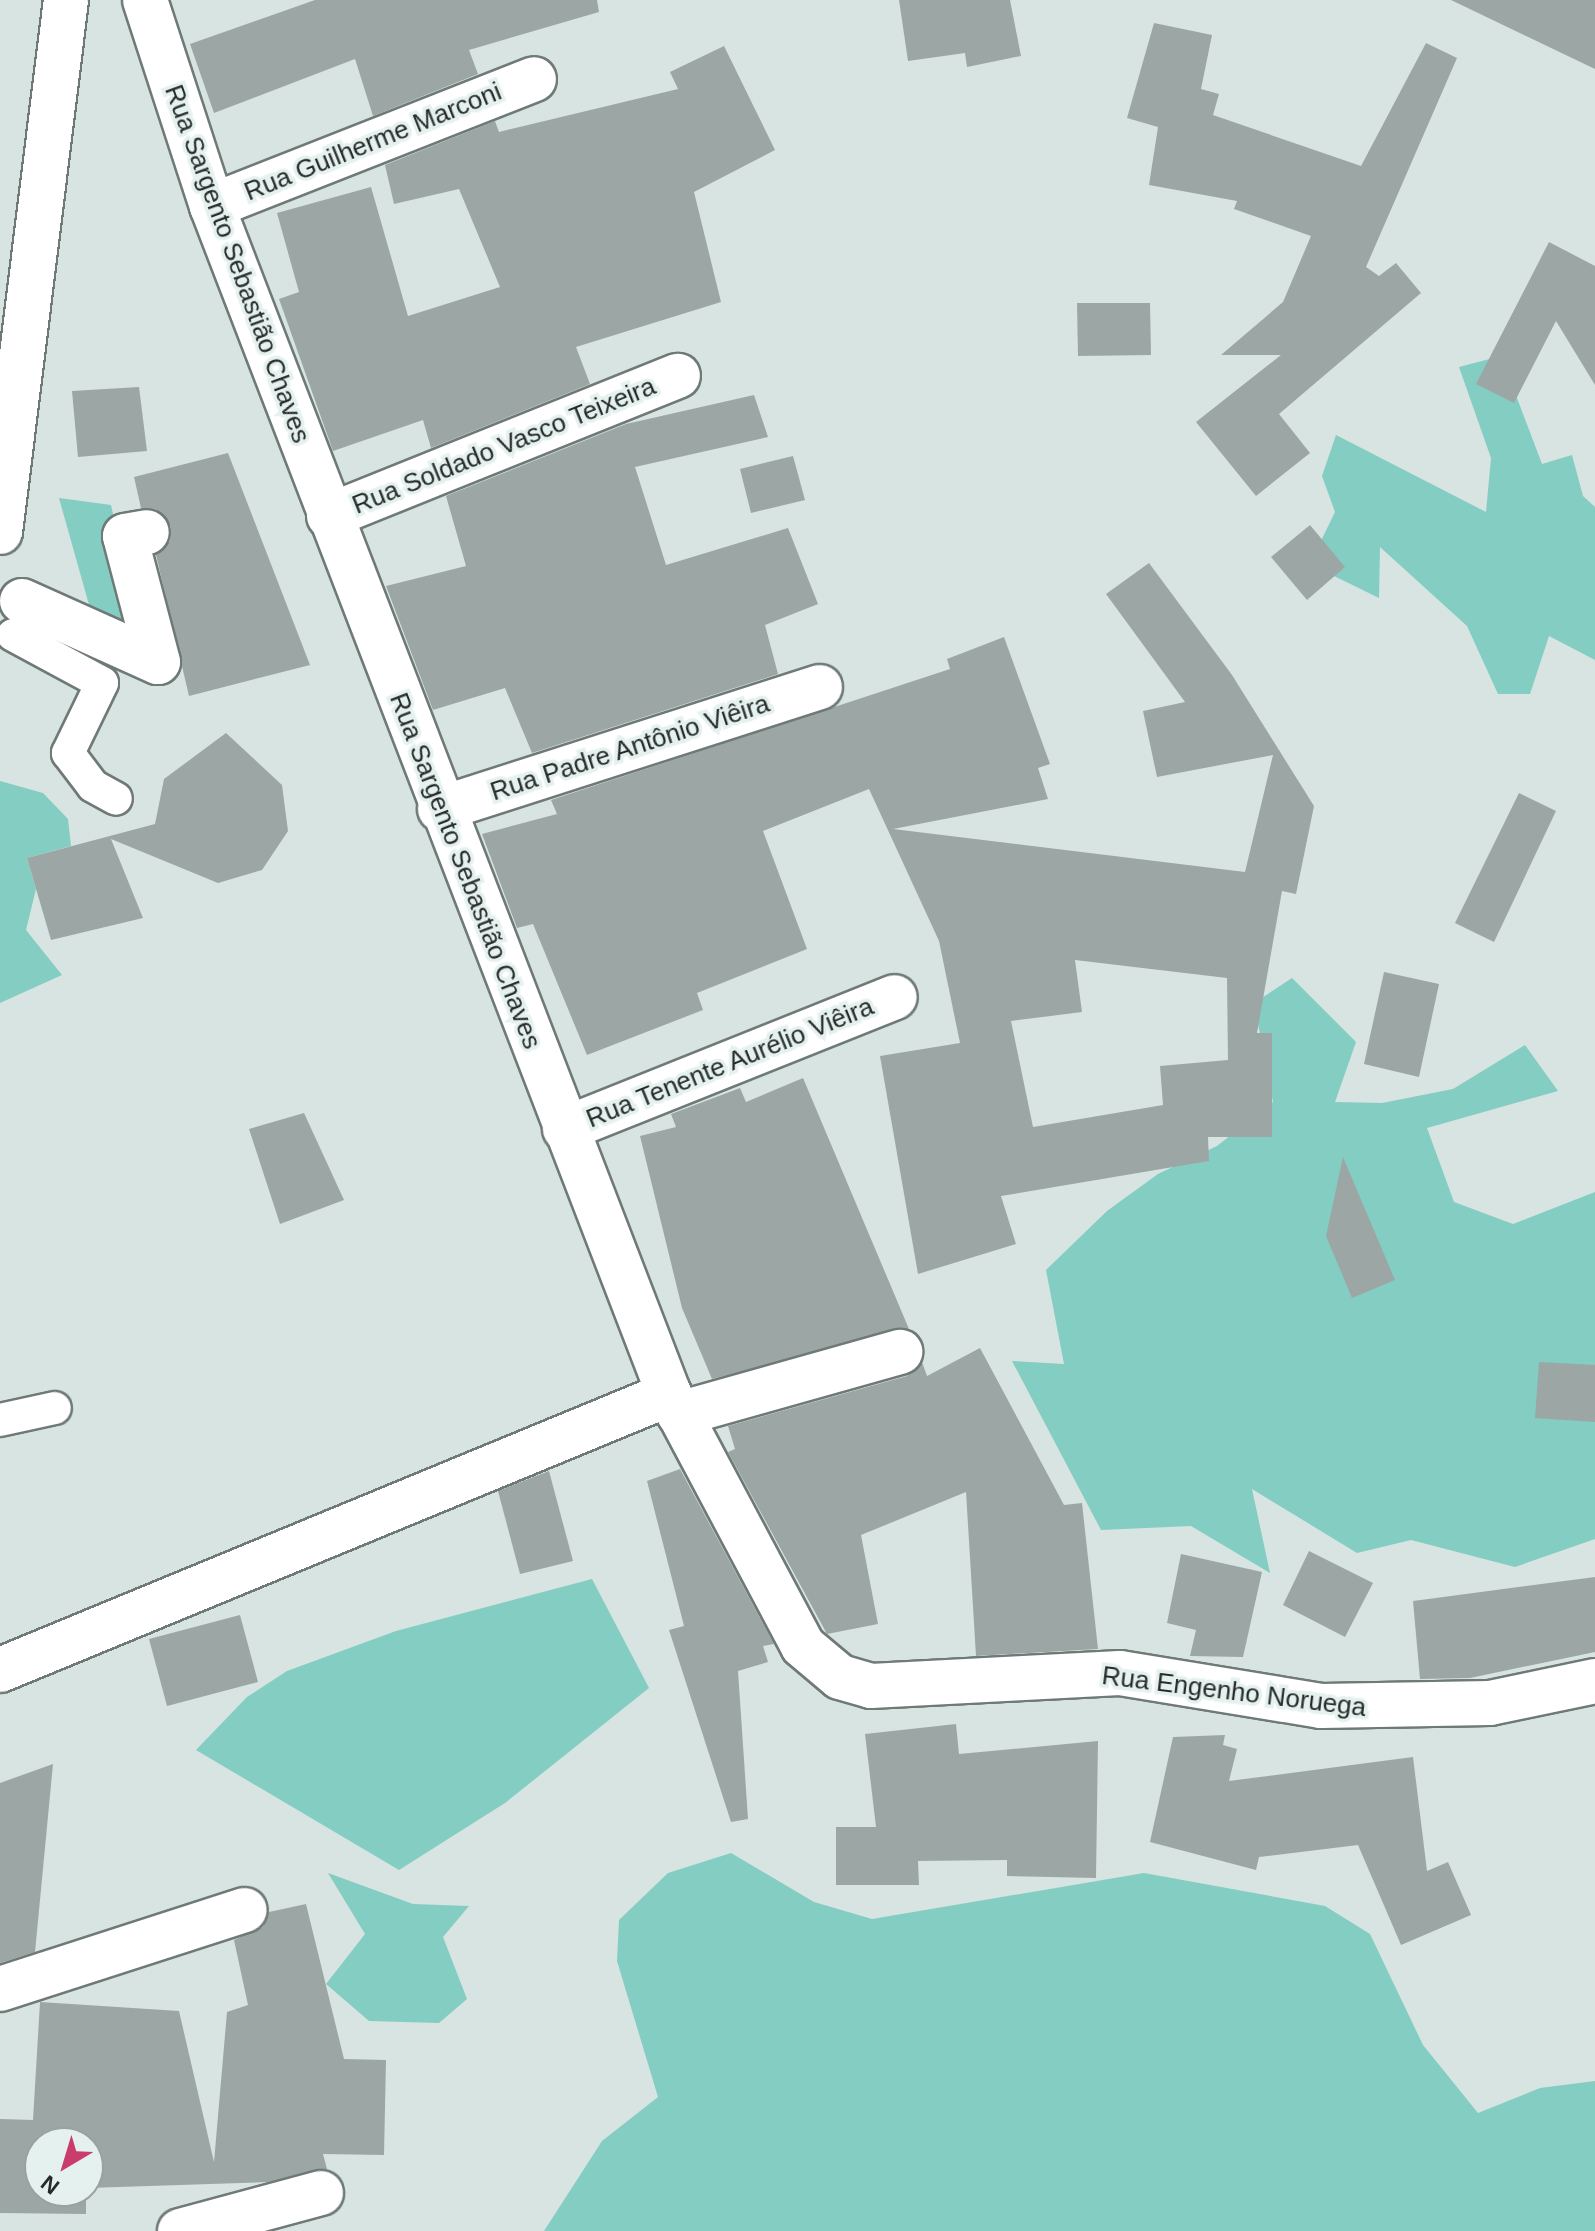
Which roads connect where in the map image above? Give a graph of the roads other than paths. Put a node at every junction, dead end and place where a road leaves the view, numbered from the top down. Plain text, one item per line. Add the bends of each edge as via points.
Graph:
1 (66, 0) edge
2 (145, 0) edge
3 (534, 79) dead end
4 (212, 206) junction
5 (678, 376) dead end
6 (329, 516) junction
7 (0, 532) edge
8 (147, 532) dead end
9 (17, 618) joint
10 (820, 687) dead end
11 (116, 799) dead end
12 (440, 809) junction
13 (895, 997) dead end
14 (565, 1129) junction
15 (900, 1352) dead end
16 (674, 1404) junction
17 (55, 1408) dead end
18 (0, 1420) edge
19 (0, 1670) edge
20 (1595, 1681) edge
21 (871, 1686) joint
22 (245, 1910) dead end
23 (0, 1989) edge
24 (321, 2193) dead end
25 (180, 2231) edge

1 - 7 street
2 - 4 street, Rua Sargento Sebastião Chaves
3 - 4 street, Rua Guilherme Marconi
4 - 6 street, Rua Sargento Sebastião Chaves
5 - 6 street, Rua Soldado Vasco Teixeira
6 - 12 street, Rua Sargento Sebastião Chaves
8 - 9 street via 125,536 158,662
9 - 11 lane via 102,683 68,753 93,786
10 - 12 street, Rua Padre Antônio Viêira
12 - 14 street, Rua Sargento Sebastião Chaves
13 - 14 street, Rua Tenente Aurélio Viêira
14 - 16 street, Rua Sargento Sebastião Chaves
15 - 16 street
16 - 19 street
16 - 21 street, Rua Sargento Sebastião Chaves via 803,1646 840,1677
17 - 18 lane
20 - 21 street, Rua Engenho Noruega via 1490,1703 1391,1709 1321,1706 1120,1673
22 - 23 street
24 - 25 street

